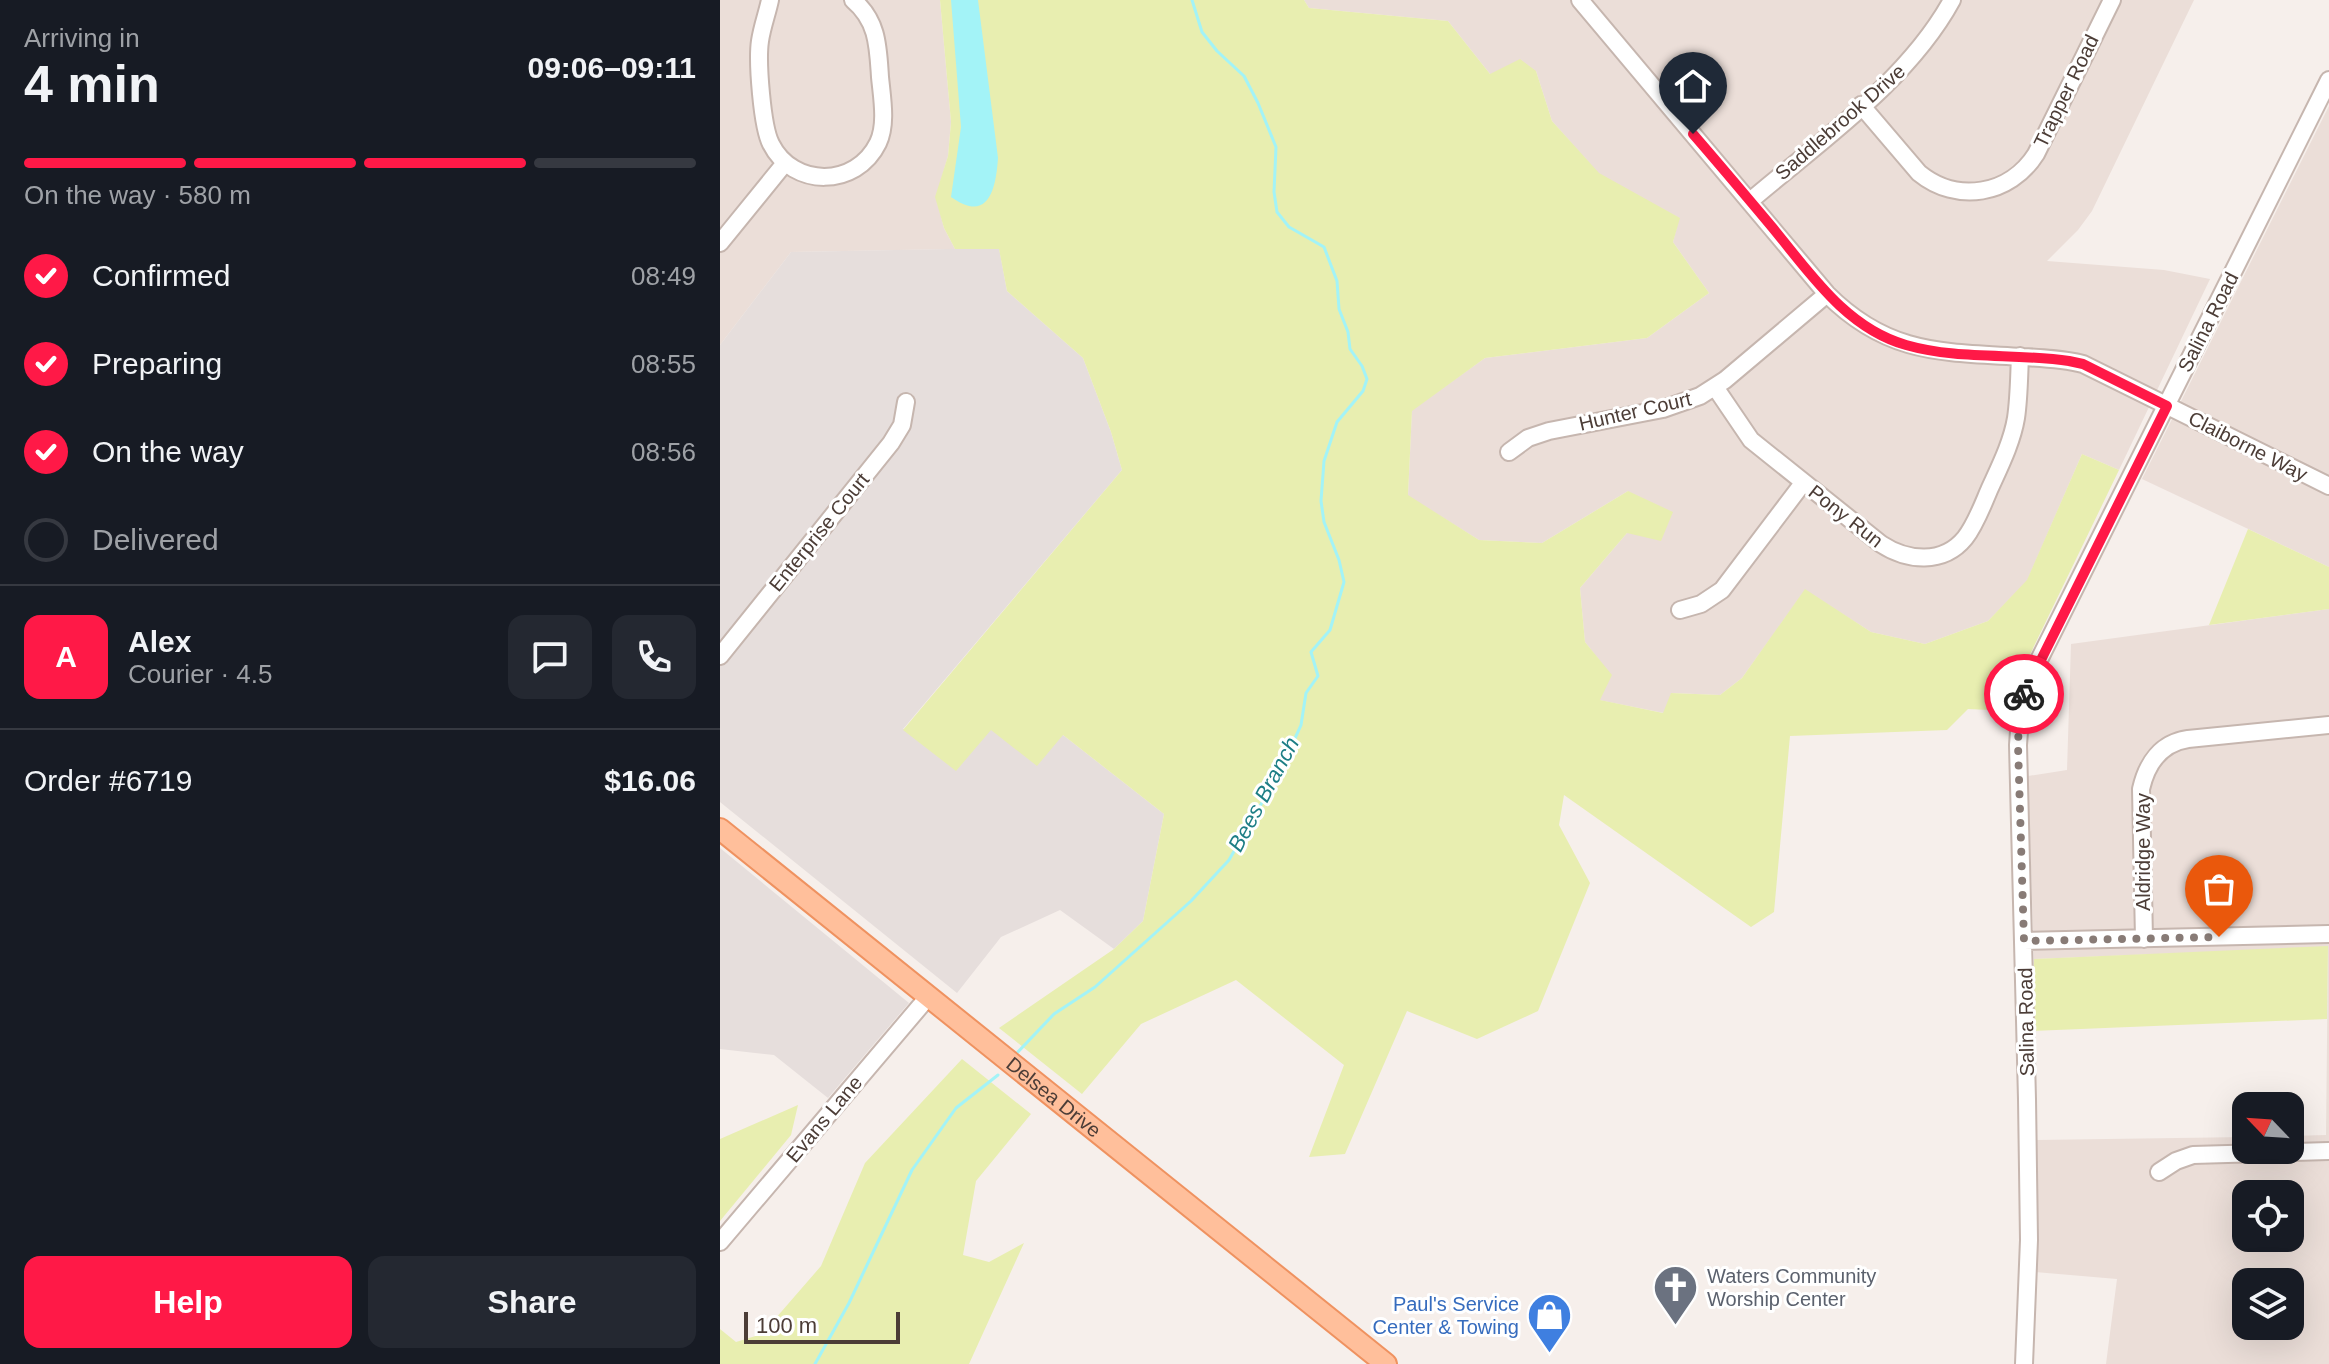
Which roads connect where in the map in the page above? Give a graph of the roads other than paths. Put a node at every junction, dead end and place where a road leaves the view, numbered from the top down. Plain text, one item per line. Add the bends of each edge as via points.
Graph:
1 (770, 0) edge
2 (853, 0) edge
3 (1580, 0) edge
4 (1952, 0) edge
5 (2112, 0) edge
6 (2329, 80) edge
7 (1861, 105) junction
8 (785, 163) junction
9 (1750, 201) junction
10 (720, 243) edge
11 (1827, 294) junction
12 (2020, 356) junction
13 (1715, 387) junction
14 (906, 402) dead end
15 (2167, 406) junction
16 (1509, 452) dead end
17 (1803, 483) junction
18 (2329, 486) edge
19 (1680, 610) dead end
20 (720, 656) edge
21 (2329, 725) edge
22 (720, 829) edge
23 (2329, 934) edge
24 (2144, 939) junction
25 (2024, 941) junction
26 (928, 997) junction
27 (2329, 1151) edge
28 (2159, 1172) dead end
29 (720, 1242) edge
30 (1386, 1364) edge
31 (2024, 1364) edge

1 - 8 street via 759,50 764,118 770,142
2 - 8 street via 877,35 883,122 879,142 866,161 830,178 808,176
3 - 9 street, Claiborne Way
4 - 7 street, Saddlebrook Drive via 1911,59
5 - 7 street, Trapper Road via 2036,154 2001,186 1968,192 1931,182
6 - 15 street, Salina Road
7 - 9 street, Saddlebrook Drive
8 - 10 street
9 - 11 street, Claiborne Way
11 - 12 street, Claiborne Way via 1867,327 1906,345
11 - 13 street, Hunter Court
12 - 15 street, Claiborne Way via 2083,364
12 - 17 street, Pony Run via 2010,441 1973,525 1951,549 1932,558 1900,555
13 - 16 street, Hunter Court via 1663,409 1549,431
13 - 17 street, Pony Run via 1751,440
14 - 20 street, Enterprise Court via 902,425 891,443
15 - 18 street, Claiborne Way
15 - 25 street, Salina Road via 2021,704
17 - 19 street via 1722,590
21 - 24 street, Aldridge Way via 2188,739 2158,754 2141,789
22 - 26 main road, Delsea Drive
23 - 24 street
24 - 25 street
25 - 31 street, Salina Road via 2029,1240
26 - 29 street, Evans Lane
26 - 30 main road, Delsea Drive
27 - 28 street via 2193,1155

